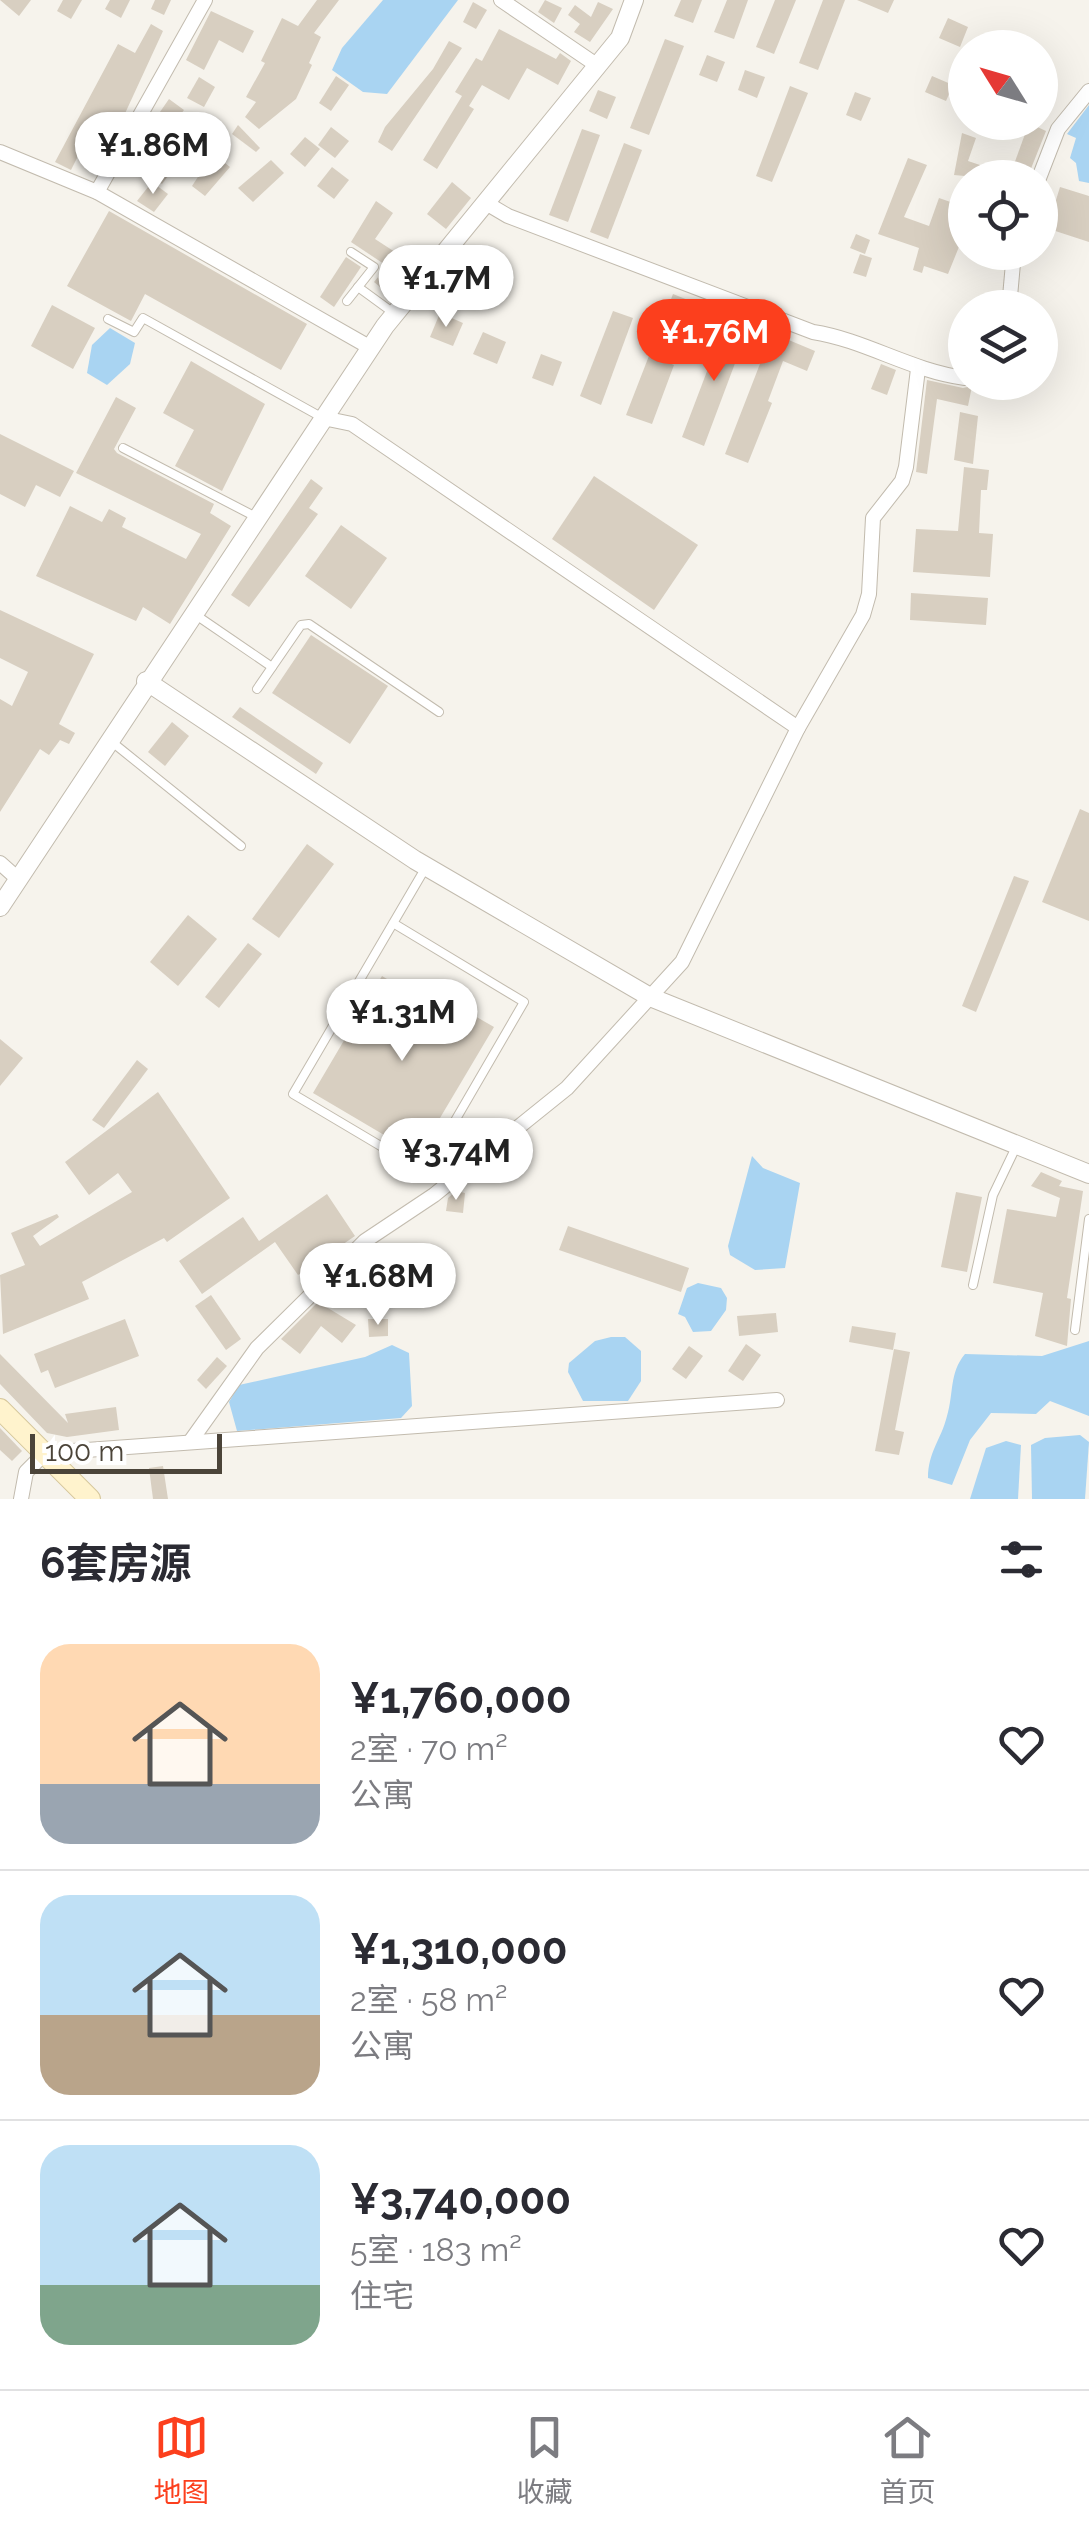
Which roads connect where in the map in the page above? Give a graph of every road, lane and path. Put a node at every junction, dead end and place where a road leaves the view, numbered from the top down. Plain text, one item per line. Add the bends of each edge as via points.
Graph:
1 (205, 0) edge
2 (501, 0) edge
3 (634, 0) edge
4 (598, 66) junction
5 (1089, 91) edge
6 (0, 152) edge
7 (1046, 160) edge
8 (97, 192) junction
9 (486, 203) junction
10 (351, 252) dead end
11 (358, 287) junction
12 (347, 301) dead end
13 (395, 314) junction
14 (108, 319) dead end
15 (371, 348) junction
16 (918, 368) junction
17 (948, 374) edge
18 (323, 418) junction
19 (123, 448) dead end
20 (256, 518) junction
21 (192, 613) junction
22 (272, 667) junction
23 (146, 681) junction
24 (257, 689) dead end
25 (439, 712) dead end
26 (798, 728) junction
27 (109, 740) junction
28 (241, 846) dead end
29 (0, 863) edge
30 (426, 867) junction
31 (18, 879) junction
32 (0, 906) edge
33 (393, 923) junction
34 (650, 998) junction
35 (1017, 1145) junction
36 (1089, 1174) edge
37 (1089, 1219) edge
38 (973, 1285) dead end
39 (1075, 1330) dead end
40 (778, 1400) dead end
41 (0, 1409) edge
42 (190, 1442) junction
43 (45, 1452) junction
44 (21, 1499) edge
45 (90, 1499) edge

1 - 8 street
2 - 4 street
3 - 4 street via 620,38
4 - 9 street
5 - 7 street via 1058,128
6 - 8 street
8 - 15 street
9 - 13 street
9 - 16 street
10 - 11 lane via 374,267
11 - 12 lane
11 - 13 lane
13 - 15 street
14 - 18 lane via 134,332 143,318
15 - 18 street
16 - 17 street
16 - 26 street via 902,481 872,518 863,615
18 - 20 street
18 - 26 street via 352,424
19 - 20 lane
20 - 21 street
21 - 22 lane
21 - 23 street
22 - 24 lane
22 - 25 lane via 300,624 309,624
23 - 27 street
23 - 30 street
26 - 34 street via 703,926
27 - 28 lane
27 - 31 street
29 - 31 street
30 - 33 lane
30 - 34 street
31 - 32 street
33 - 33 lane via 524,1002 421,1170 292,1094
34 - 35 street
34 - 42 street via 567,1088 341,1265 257,1348
35 - 36 street
35 - 38 lane via 993,1195
37 - 39 lane
40 - 42 street
41 - 43 main road
42 - 43 street
43 - 44 street via 26,1472
43 - 45 main road

